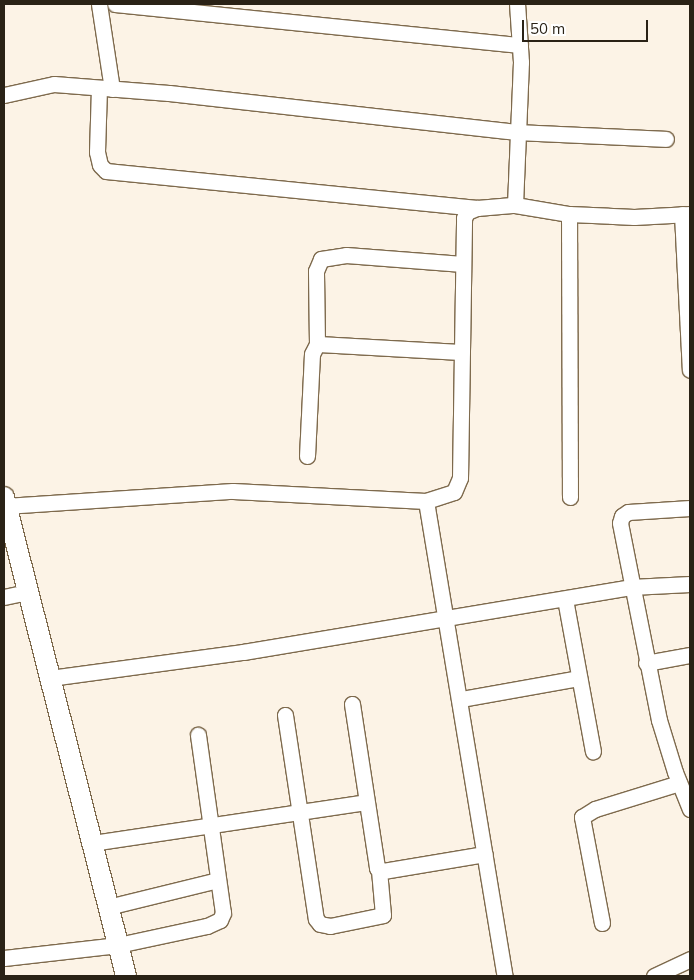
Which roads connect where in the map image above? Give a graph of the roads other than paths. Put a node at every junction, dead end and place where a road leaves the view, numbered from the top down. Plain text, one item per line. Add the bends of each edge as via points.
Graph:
1 (99, 4) edge
2 (115, 4) edge
3 (517, 4) edge
4 (520, 46) junction
5 (105, 88) junction
6 (4, 95) edge
7 (518, 132) junction
8 (666, 139) dead end
9 (515, 205) junction
10 (477, 208) junction
11 (569, 214) junction
12 (686, 214) edge
13 (463, 264) junction
14 (317, 344) junction
15 (462, 352) junction
16 (690, 370) edge
17 (307, 456) dead end
18 (570, 497) dead end
19 (426, 501) junction
20 (5, 502) edge
21 (690, 508) edge
22 (690, 584) edge
23 (630, 587) junction
24 (27, 592) junction
25 (4, 597) edge
26 (564, 599) junction
27 (445, 619) junction
28 (690, 655) edge
29 (646, 663) junction
30 (50, 678) junction
31 (579, 678) junction
32 (461, 699) junction
33 (352, 704) dead end
34 (285, 716) dead end
35 (198, 735) dead end
36 (592, 752) dead end
37 (679, 783) junction
38 (365, 802) junction
39 (690, 809) edge
40 (298, 812) junction
41 (210, 825) junction
42 (92, 843) junction
43 (484, 854) junction
44 (379, 870) junction
45 (218, 880) junction
46 (108, 906) junction
47 (602, 923) dead end
48 (118, 945) junction
49 (4, 958) edge
50 (690, 959) edge
51 (126, 976) edge
52 (505, 976) edge
53 (654, 976) edge

1 - 5 street
2 - 4 street
3 - 4 street
4 - 7 street
5 - 6 street via 41,85
5 - 7 street
5 - 10 street via 96,152 100,165 106,171
7 - 8 street
7 - 9 street
9 - 10 street
9 - 11 street
10 - 13 street via 464,218
11 - 12 street via 634,217
11 - 18 street
12 - 16 street
13 - 14 street via 346,255 321,259 316,271
13 - 15 street
14 - 15 street
14 - 17 street via 312,354
15 - 19 street via 459,485 448,496
19 - 20 street via 232,491
19 - 27 street
20 - 24 street
21 - 23 street via 636,511 622,516
22 - 23 street
23 - 26 street
23 - 29 street
24 - 25 street
24 - 30 street
26 - 27 street
26 - 31 street
27 - 30 street
27 - 32 street
28 - 29 street
29 - 37 street
30 - 42 street
31 - 32 street
31 - 36 street
32 - 43 street
33 - 38 street
34 - 40 street
35 - 41 street
37 - 39 street
37 - 47 street via 595,809 582,817
38 - 40 street
38 - 44 street via 375,864
40 - 41 street
40 - 44 street via 316,919 320,924 330,926 383,915
41 - 42 street
41 - 45 street
42 - 46 street
43 - 44 street
43 - 52 street
45 - 46 street
45 - 48 street via 223,913 215,925
46 - 48 street
48 - 49 street
48 - 51 street
50 - 53 street

